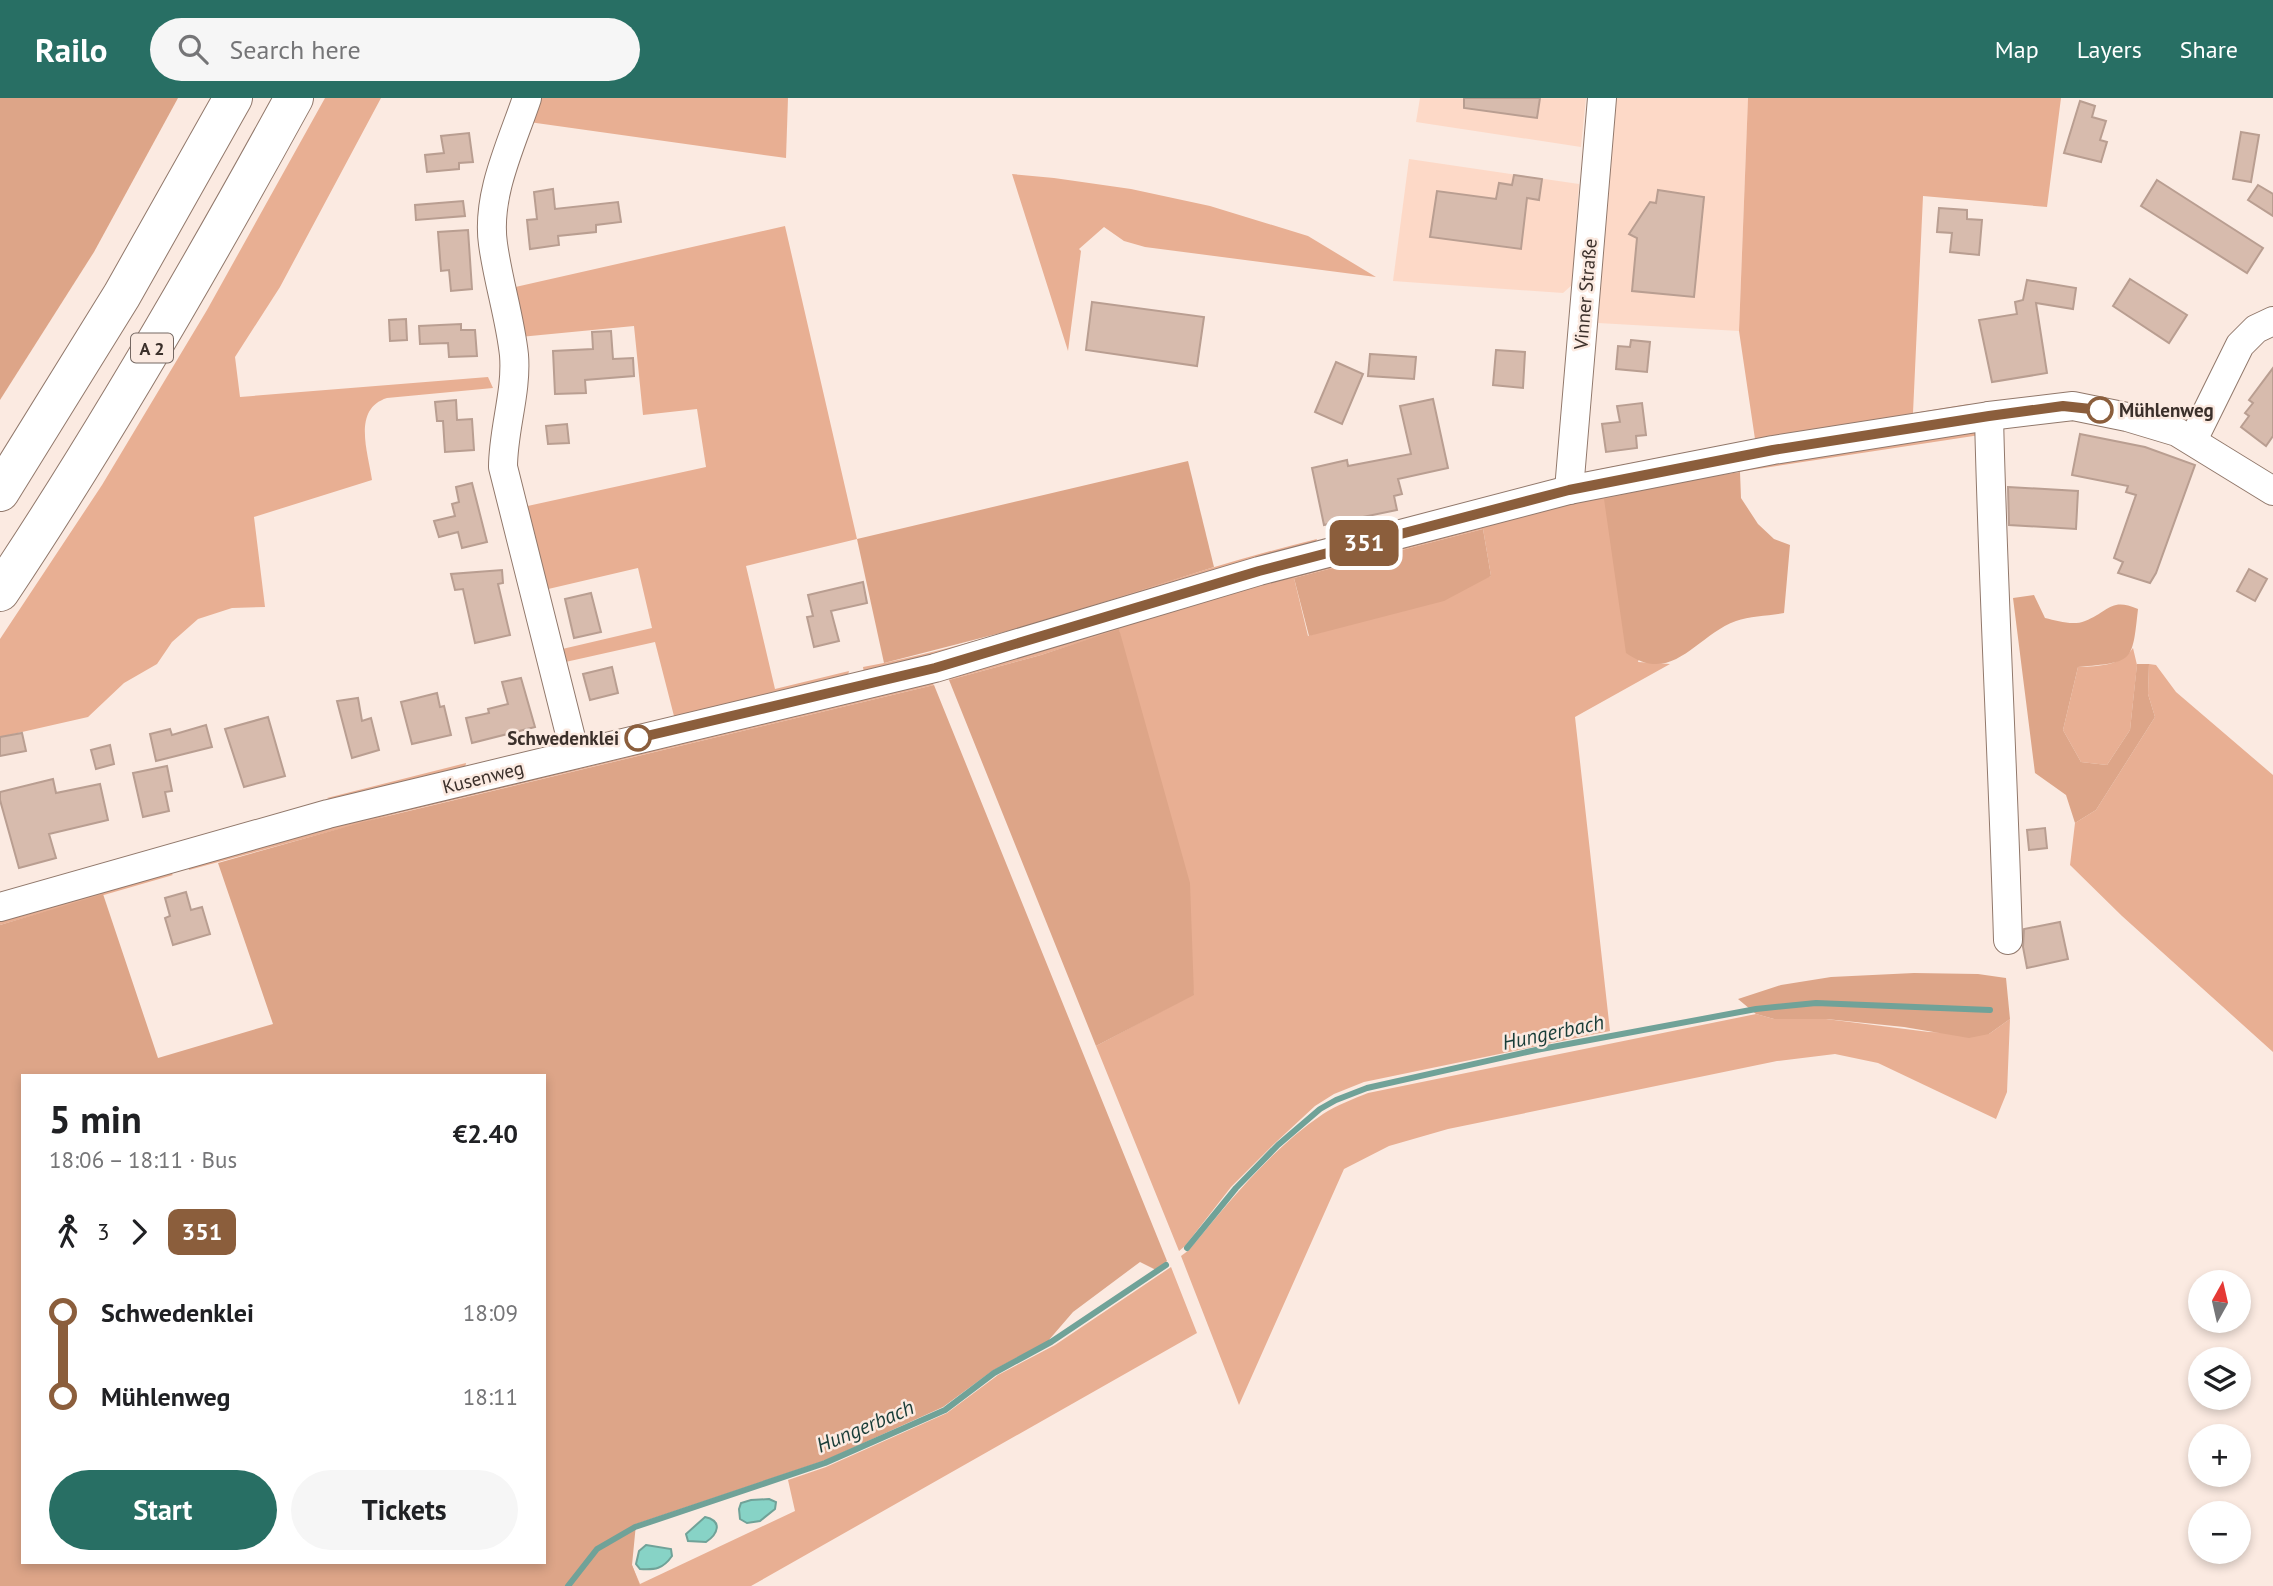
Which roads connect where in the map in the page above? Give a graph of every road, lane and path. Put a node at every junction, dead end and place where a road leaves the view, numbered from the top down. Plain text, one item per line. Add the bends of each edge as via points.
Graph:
1 (233, 98) edge
2 (294, 98) edge
3 (527, 98) edge
4 (1602, 98) edge
5 (2273, 321) edge
6 (1989, 416) junction
7 (2193, 440) junction
8 (1569, 490) junction
9 (2273, 491) edge
10 (0, 492) edge
11 (0, 592) edge
12 (575, 754) junction
13 (0, 907) edge
14 (2008, 940) dead end

1 - 10 highway, A 2 via 122,295
2 - 11 highway, A 2 via 93,447
3 - 12 street via 502,170 492,219 492,242 514,356 503,467
4 - 8 street, Vinner Straße
5 - 7 street via 2256,329 2240,345
6 - 7 street, Kusenweg via 2073,406 2155,424
6 - 8 street, Kusenweg via 1773,450
6 - 14 street
7 - 9 street, Kusenweg
8 - 12 street, Kusenweg via 1259,571 935,668
12 - 13 street, Kusenweg via 319,817

